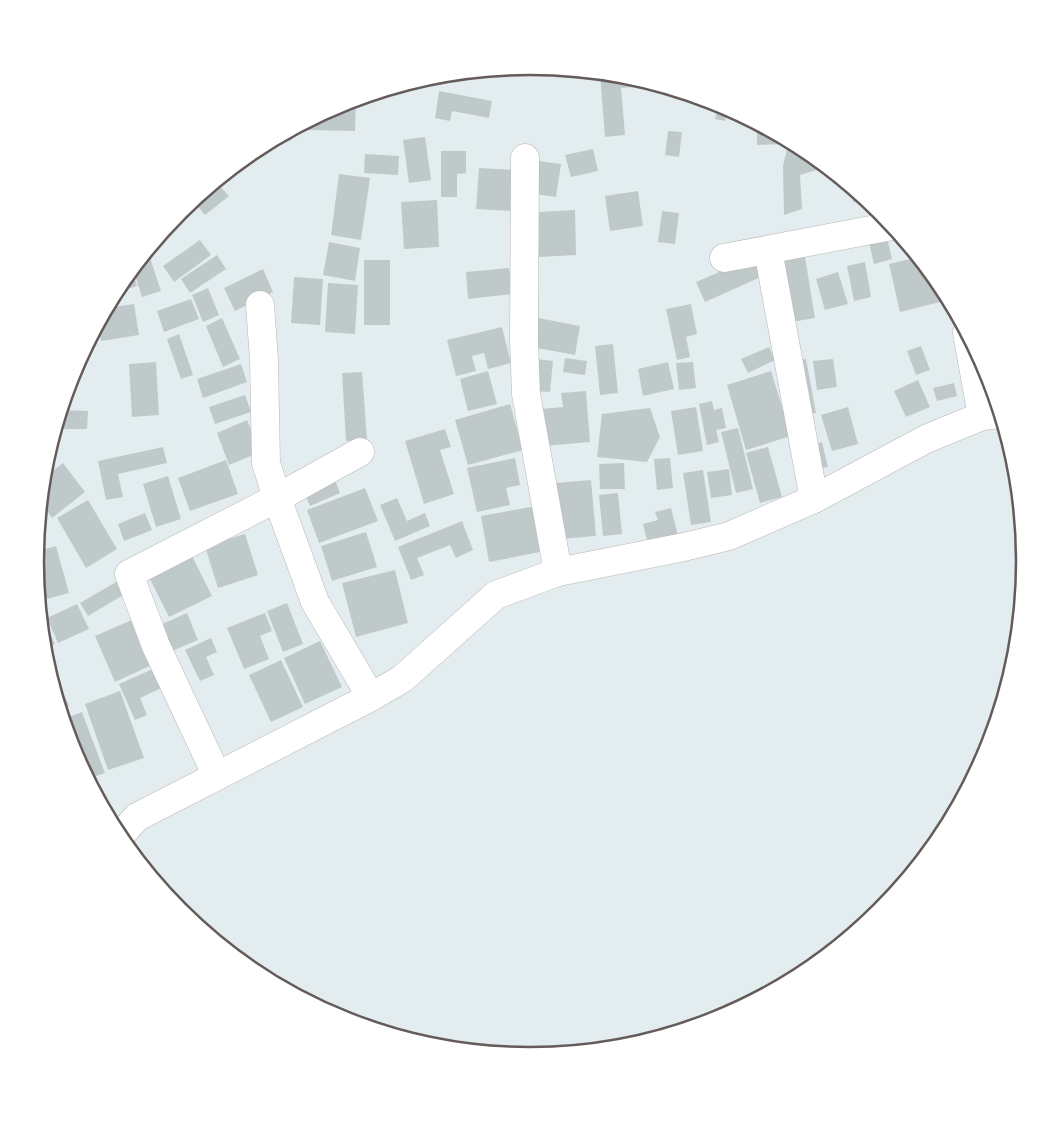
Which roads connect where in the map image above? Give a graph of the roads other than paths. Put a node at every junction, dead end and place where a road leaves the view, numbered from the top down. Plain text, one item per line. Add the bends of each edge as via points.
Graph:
1 (525, 158) dead end
2 (883, 228) edge
3 (768, 250) junction
4 (724, 258) dead end
5 (260, 305) dead end
6 (980, 377) edge
7 (991, 415) edge
8 (360, 452) dead end
9 (277, 498) junction
10 (814, 499) junction
11 (558, 572) junction
12 (371, 697) junction
13 (216, 776) junction
14 (125, 830) edge

1 - 11 street via 526,394
2 - 3 street
3 - 4 street
3 - 10 street
5 - 9 street via 266,463
6 - 7 street
7 - 10 street via 926,439
8 - 9 street
9 - 12 street via 315,602
9 - 13 street via 129,574 156,646
10 - 11 street via 729,536
11 - 12 street via 496,595 402,679
12 - 13 street
13 - 14 street via 137,817

